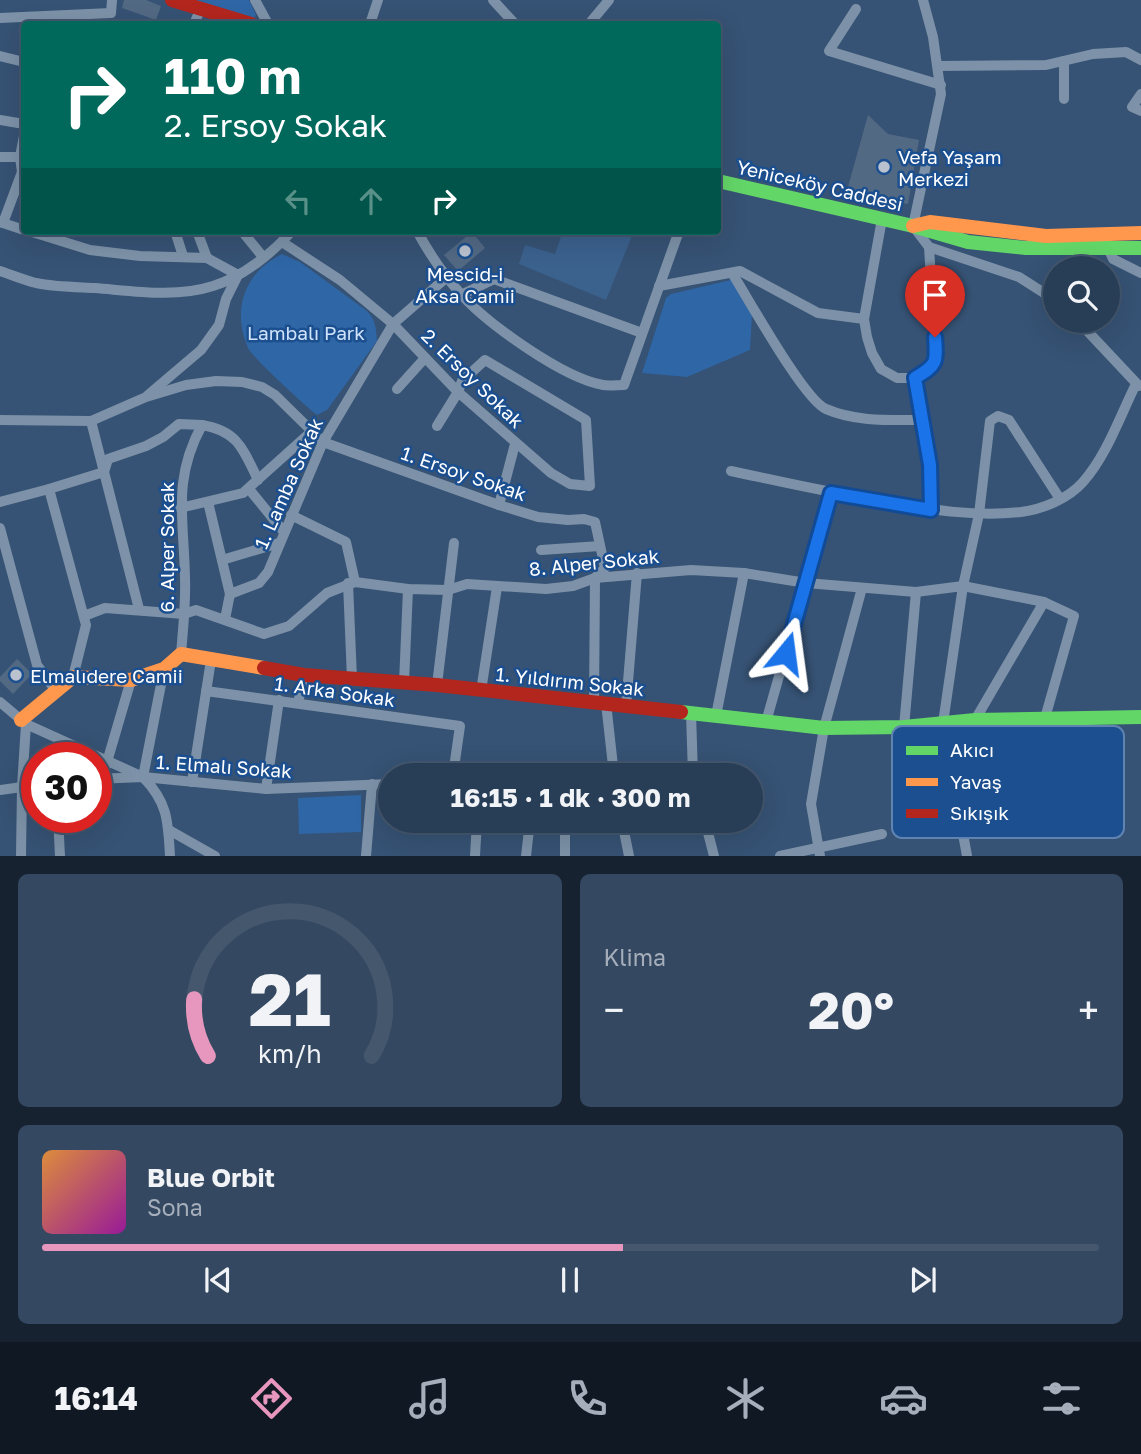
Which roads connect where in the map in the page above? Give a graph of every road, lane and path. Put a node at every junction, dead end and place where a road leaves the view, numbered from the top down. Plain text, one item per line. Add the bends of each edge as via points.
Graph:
1 (112, 0) edge
2 (172, 0) edge
3 (254, 0) edge
4 (379, 0) edge
5 (493, 0) edge
6 (609, 0) edge
7 (923, 0) edge
8 (201, 8) junction
9 (856, 9) dead end
10 (0, 18) edge
11 (38, 21) edge
12 (195, 21) edge
13 (242, 21) edge
14 (266, 21) edge
15 (371, 21) edge
16 (512, 21) edge
17 (592, 21) edge
18 (0, 56) edge
19 (1141, 60) edge
20 (21, 61) edge
21 (1064, 61) junction
22 (938, 65) junction
23 (941, 85) junction
24 (1141, 94) edge
25 (1064, 99) dead end
26 (1141, 111) edge
27 (0, 120) edge
28 (21, 124) edge
29 (0, 157) edge
30 (21, 161) edge
31 (21, 174) edge
32 (721, 182) edge
33 (882, 219) junction
34 (2, 222) edge
35 (913, 226) junction
36 (21, 228) edge
37 (1141, 233) edge
38 (43, 235) edge
39 (176, 235) edge
40 (198, 235) edge
41 (245, 235) edge
42 (288, 235) edge
43 (420, 235) edge
44 (678, 235) edge
45 (282, 242) junction
46 (929, 247) junction
47 (1108, 248) junction
48 (1141, 248) edge
49 (183, 256) junction
50 (263, 257) junction
51 (207, 258) junction
52 (0, 271) edge
53 (732, 273) junction
54 (1141, 273) edge
55 (238, 275) junction
56 (447, 277) junction
57 (659, 286) junction
58 (1043, 292) edge
59 (461, 295) junction
60 (864, 319) junction
61 (393, 324) junction
62 (642, 333) junction
63 (1089, 333) edge
64 (425, 358) junction
65 (915, 378) junction
66 (1139, 385) edge
67 (397, 389) dead end
68 (458, 392) junction
69 (146, 397) junction
70 (0, 420) edge
71 (922, 420) junction
72 (91, 422) junction
73 (201, 425) junction
74 (437, 426) dead end
75 (311, 432) junction
76 (323, 442) junction
77 (515, 444) junction
78 (731, 471) dead end
79 (103, 472) junction
80 (258, 481) junction
81 (49, 489) junction
82 (249, 489) junction
83 (831, 493) junction
84 (1060, 499) junction
85 (0, 502) edge
86 (208, 502) junction
87 (499, 505) junction
88 (180, 508) junction
89 (931, 510) junction
90 (979, 514) junction
91 (291, 515) junction
92 (0, 528) edge
93 (284, 532) junction
94 (279, 543) junction
95 (454, 543) dead end
96 (600, 546) junction
97 (541, 550) dead end
98 (222, 560) junction
99 (637, 573) junction
100 (744, 573) junction
101 (595, 578) junction
102 (351, 582) junction
103 (806, 583) junction
104 (963, 586) junction
105 (497, 587) junction
106 (862, 587) junction
107 (408, 589) junction
108 (448, 590) junction
109 (916, 592) junction
110 (230, 593) junction
111 (1045, 602) junction
112 (139, 609) junction
113 (184, 614) junction
114 (84, 616) junction
115 (225, 619) junction
116 (181, 654) junction
117 (211, 660) junction
118 (164, 669) junction
119 (304, 675) junction
120 (73, 677) junction
121 (352, 679) junction
122 (131, 680) junction
123 (404, 682) junction
124 (437, 685) junction
125 (56, 691) junction
126 (206, 691) junction
127 (481, 691) junction
128 (279, 700) junction
129 (0, 702) edge
130 (298, 703) junction
131 (600, 703) junction
132 (626, 706) junction
133 (691, 713) junction
134 (716, 716) junction
135 (1141, 717) edge
136 (1045, 718) junction
137 (975, 720) junction
138 (24, 722) junction
139 (766, 722) junction
140 (943, 723) junction
141 (904, 726) edge
142 (914, 726) edge
143 (944, 726) edge
144 (824, 727) junction
145 (892, 727) edge
146 (23, 742) edge
147 (66, 742) edge
148 (112, 742) edge
149 (455, 763) edge
150 (612, 763) edge
151 (693, 763) edge
152 (112, 764) edge
153 (143, 777) junction
154 (112, 778) edge
155 (192, 782) junction
156 (372, 784) junction
157 (378, 784) edge
158 (21, 787) edge
159 (266, 789) junction
160 (0, 790) edge
161 (169, 830) junction
162 (21, 833) edge
163 (59, 833) edge
164 (476, 833) edge
165 (529, 833) edge
166 (565, 833) edge
167 (624, 833) edge
168 (708, 833) edge
169 (882, 835) dead end
170 (964, 838) edge
171 (819, 853) edge
172 (21, 856) edge
173 (60, 856) edge
174 (170, 856) edge
175 (215, 856) edge
176 (366, 856) edge
177 (475, 856) edge
178 (526, 856) edge
179 (565, 856) edge
180 (629, 856) edge
181 (714, 856) edge
182 (780, 856) edge
183 (967, 856) edge

1 - 11 street via 111,13
2 - 8 street
3 - 14 street
4 - 15 street
5 - 16 street
6 - 17 street
7 - 22 street
8 - 12 street
8 - 13 street
9 - 23 street via 829,51
10 - 11 street
18 - 20 street
19 - 21 street via 1126,52
21 - 22 street
21 - 25 street
22 - 23 street
23 - 35 street
24 - 26 street via 1132,107
27 - 28 street
29 - 30 street
31 - 34 street
32 - 33 street, Yeniceköy Caddesi
33 - 35 street, Yeniceköy Caddesi
33 - 60 street
34 - 36 street
35 - 37 street, Yeniceköy Caddesi via 930,222 1046,236
35 - 46 street
35 - 47 street, Yeniceköy Caddesi via 997,245
38 - 49 street via 90,250
39 - 49 street
40 - 51 street
41 - 50 street
42 - 45 street
43 - 56 street
44 - 57 street
45 - 50 street
45 - 61 street, 2. Ersoy Sokak
46 - 58 street via 1019,277
46 - 65 street via 936,359 932,368
47 - 48 street, Yeniceköy Caddesi
47 - 54 street via 1113,259
49 - 51 street
50 - 55 street
51 - 55 street
52 - 55 street via 57,285 160,292 213,286
53 - 57 street
53 - 60 street via 740,271 818,313
53 - 71 street via 805,391 824,409 870,420
55 - 69 street via 219,325 201,350
56 - 59 street
56 - 61 street, 1. Lamba Sokak
57 - 62 street
59 - 62 street via 494,279
59 - 62 street via 542,358 604,385 624,385
60 - 65 street via 881,369 897,377
61 - 64 street, 2. Ersoy Sokak
61 - 76 street, 1. Lamba Sokak
63 - 66 street
64 - 67 street
64 - 68 street, 2. Ersoy Sokak
65 - 71 street
66 - 84 street via 1098,461 1082,484
68 - 74 street
68 - 77 street, 2. Ersoy Sokak
68 - 77 street, 2. Ersoy Sokak via 462,381 485,360 586,420 590,486 570,484
69 - 72 street
69 - 75 street via 186,385 242,382 275,395
70 - 72 street
71 - 89 street
72 - 79 street
73 - 79 street via 179,424 146,446 108,459
73 - 80 street via 221,428 241,444
73 - 88 street, 6. Alper Sokak via 190,446
75 - 76 street
75 - 80 street
76 - 87 street, 1. Ersoy Sokak
76 - 91 street, 1. Lamba Sokak
77 - 87 street
78 - 83 street
79 - 81 street
79 - 112 street
80 - 82 street
81 - 85 street
81 - 114 street
82 - 86 street
82 - 93 street
83 - 89 street
83 - 103 street
84 - 90 street via 1023,512
84 - 90 street via 1009,420 998,416 990,421
86 - 88 street
86 - 98 street
87 - 96 street, 1. Ersoy Sokak via 538,517 595,522
88 - 113 street, 6. Alper Sokak
89 - 90 street
90 - 104 street
91 - 93 street, 1. Lamba Sokak
91 - 102 street via 346,542
92 - 125 street via 37,665
93 - 94 street, 1. Lamba Sokak
94 - 98 street
94 - 110 street, 1. Lamba Sokak via 259,583
95 - 108 street
96 - 97 street
96 - 101 street via 605,568
98 - 110 street
99 - 100 street, 8. Alper Sokak
99 - 101 street, 8. Alper Sokak
99 - 132 street
100 - 103 street, 8. Alper Sokak
100 - 134 street
101 - 105 street, 8. Alper Sokak via 546,589
101 - 131 street
102 - 107 street, 8. Alper Sokak
102 - 115 street via 319,598 289,625 264,634
102 - 121 street
103 - 106 street, 8. Alper Sokak
103 - 139 street
104 - 109 street, 8. Alper Sokak
104 - 111 street, 8. Alper Sokak
104 - 140 street
105 - 108 street, 8. Alper Sokak via 467,584
105 - 127 street
106 - 109 street, 8. Alper Sokak
106 - 144 street
107 - 108 street, 8. Alper Sokak
107 - 123 street
108 - 124 street
109 - 141 street
110 - 115 street
111 - 136 street, 8. Alper Sokak via 1074,616
111 - 137 street
112 - 113 street
112 - 114 street via 105,608
113 - 115 street via 196,610
113 - 116 street, 6. Alper Sokak
114 - 120 street via 86,625
116 - 117 street, 1. Yıldırım Sokak
116 - 118 street
117 - 119 street, 1. Yıldırım Sokak
117 - 126 street
118 - 122 street
118 - 153 street
119 - 121 street, 1. Yıldırım Sokak
119 - 130 street
120 - 122 street
120 - 125 street
121 - 123 street, 1. Yıldırım Sokak
122 - 148 street
123 - 124 street, 1. Yıldırım Sokak
124 - 127 street, 1. Yıldırım Sokak
125 - 138 street
126 - 128 street, 1. Arka Sokak
126 - 155 street
127 - 131 street, 1. Yıldırım Sokak
128 - 130 street, 1. Arka Sokak
128 - 159 street
129 - 138 street
130 - 149 street, 1. Arka Sokak via 460,726
131 - 132 street, 1. Yıldırım Sokak
131 - 150 street
132 - 133 street, 1. Yıldırım Sokak
133 - 134 street, 1. Yıldırım Sokak
133 - 151 street
134 - 139 street, 1. Yıldırım Sokak
135 - 136 street, 1. Yıldırım Sokak
136 - 137 street, 1. Yıldırım Sokak
137 - 140 street, 1. Yıldırım Sokak
138 - 146 street
138 - 147 street
139 - 144 street, 1. Yıldırım Sokak
140 - 142 street, 1. Yıldırım Sokak
140 - 143 street
144 - 145 street, 1. Yıldırım Sokak
144 - 171 street via 811,804
152 - 153 street
153 - 154 street, 1. Elmalı Sokak
153 - 155 street, 1. Elmalı Sokak
153 - 161 street via 164,805
155 - 159 street, 1. Elmalı Sokak
156 - 157 street, 1. Elmalı Sokak
156 - 159 street, 1. Elmalı Sokak
156 - 176 street
158 - 160 street
161 - 174 street
161 - 175 street
162 - 172 street
163 - 173 street
164 - 177 street
165 - 178 street
166 - 179 street
167 - 180 street
168 - 181 street
169 - 171 street
170 - 183 street
171 - 182 street

